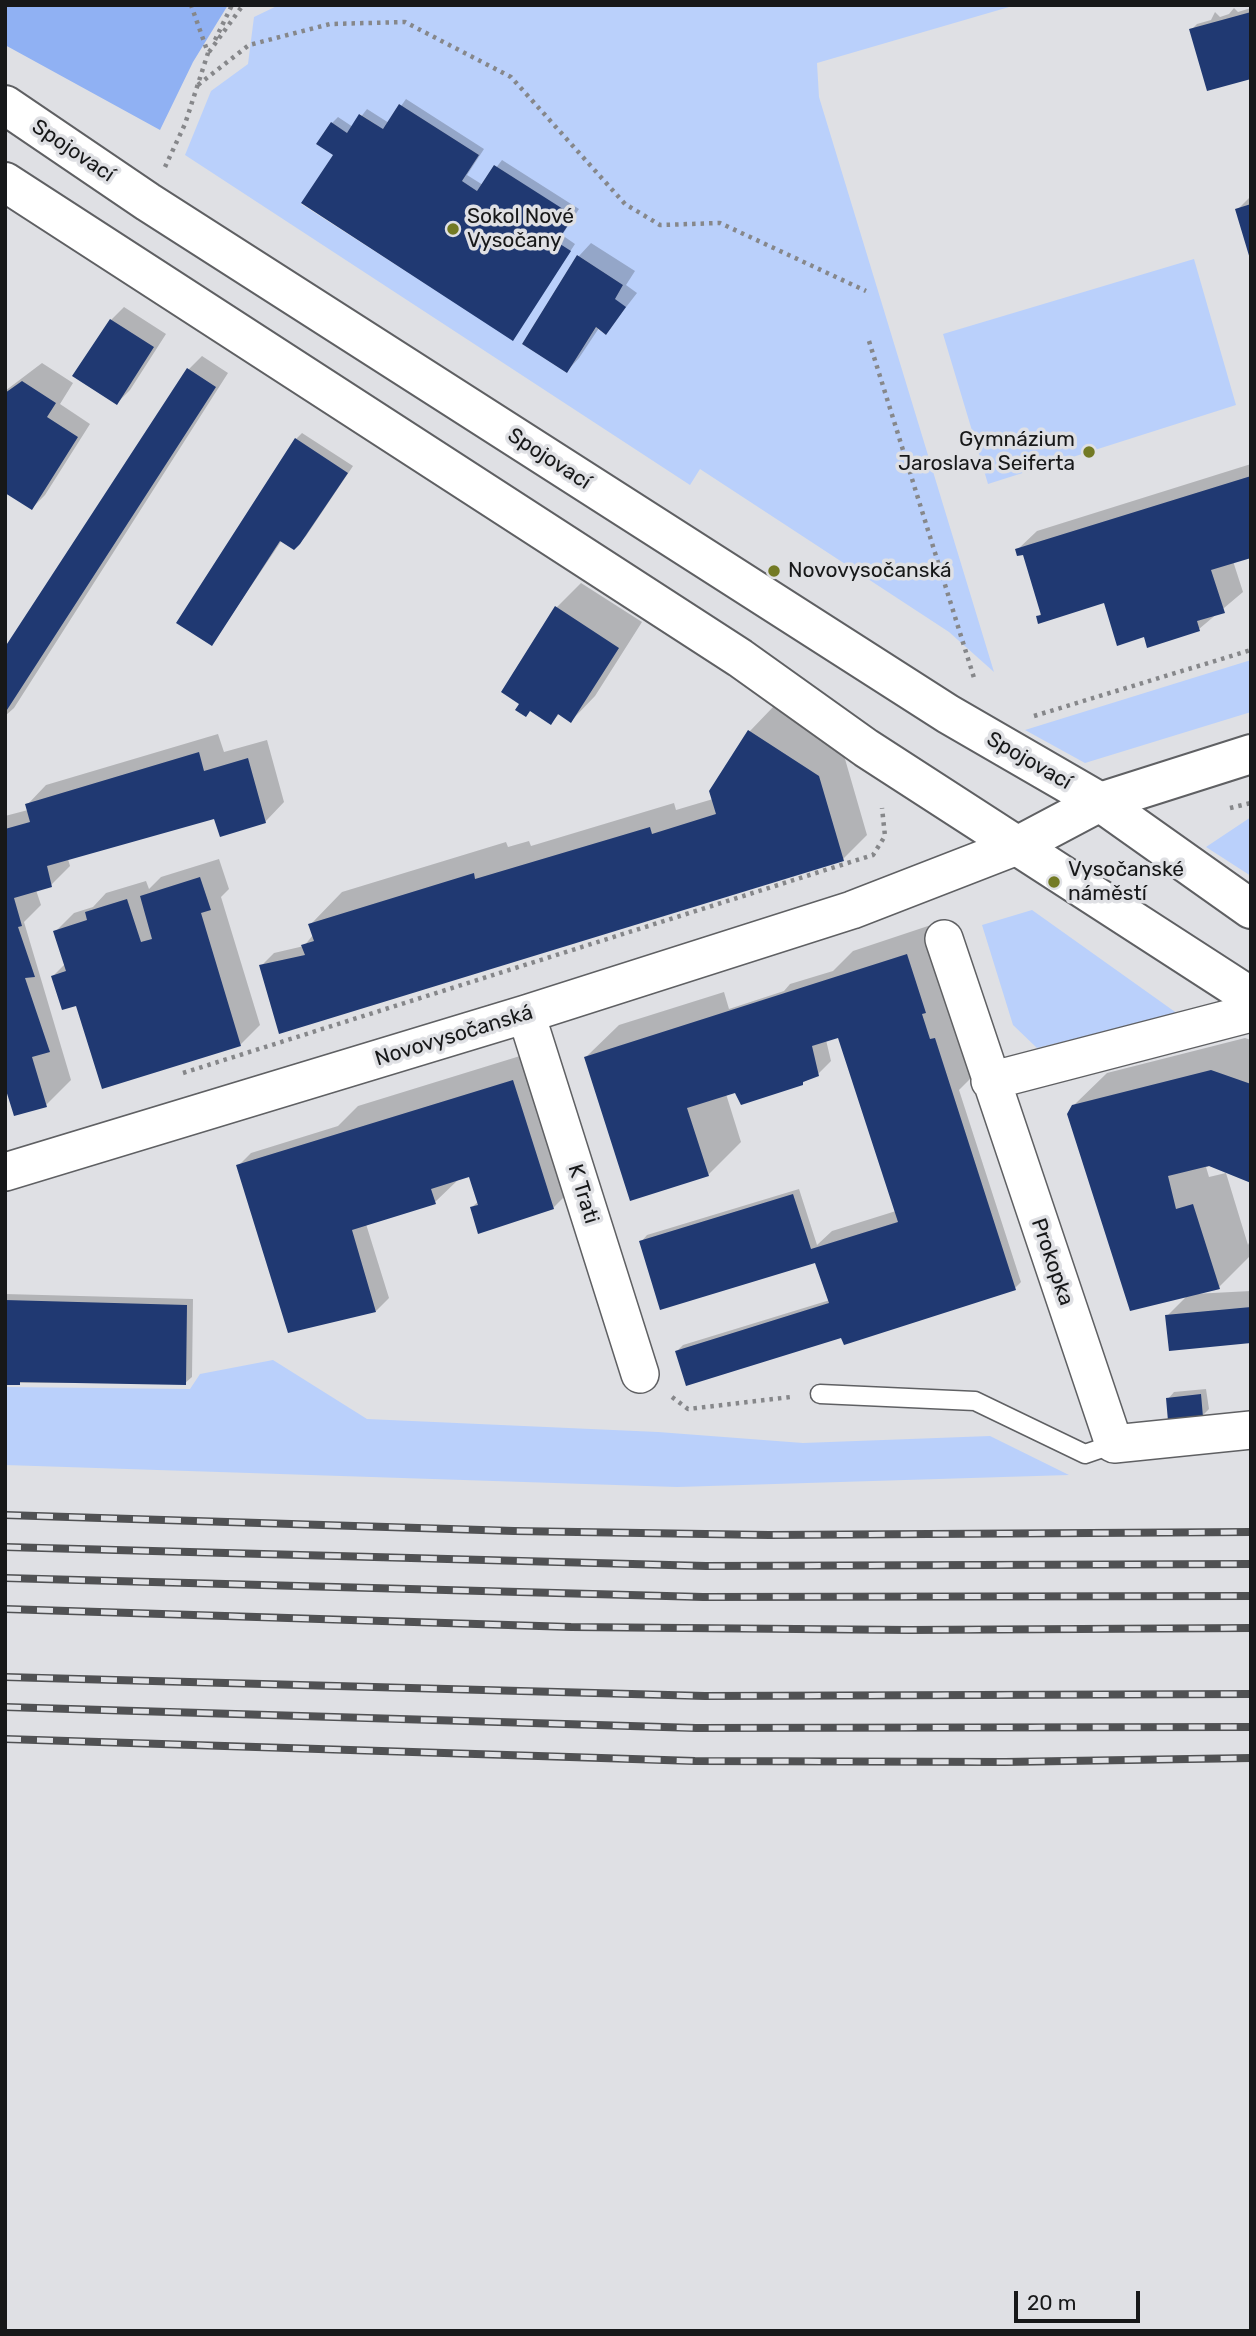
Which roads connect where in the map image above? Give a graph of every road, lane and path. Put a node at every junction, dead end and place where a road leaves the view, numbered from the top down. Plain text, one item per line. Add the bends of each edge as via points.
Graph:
1 (191, 5) edge
2 (232, 5) edge
3 (243, 5) edge
4 (208, 53) junction
5 (198, 85) junction
6 (5, 105) edge
7 (5, 183) edge
8 (148, 202) junction
9 (866, 291) dead end
10 (869, 341) dead end
11 (1251, 650) edge
12 (975, 683) dead end
13 (1032, 716) dead end
14 (1251, 754) edge
15 (1100, 802) junction
16 (880, 803) dead end
17 (1251, 803) edge
18 (1230, 808) dead end
19 (1017, 846) junction
20 (1251, 909) edge
21 (944, 939) dead end
22 (1251, 996) edge
23 (1251, 1013) edge
24 (526, 1014) junction
25 (179, 1074) dead end
26 (990, 1081) junction
27 (5, 1172) edge
28 (639, 1374) joint
29 (820, 1394) joint
30 (1251, 1430) edge
31 (1114, 1444) junction

1 - 4 path
2 - 4 path
3 - 4 path
4 - 5 path
5 - 8 path via 186,124
5 - 9 path via 244,47 330,24 405,22 511,77 625,204 660,225 720,223
6 - 8 main road, Spojovací
7 - 19 main road via 728,651
8 - 15 main road, Spojovací via 948,714
10 - 12 path
11 - 13 path
14 - 15 main road
15 - 19 main road
15 - 20 main road
16 - 25 path via 885,836 873,855
17 - 18 path
19 - 22 main road
19 - 24 street, Novovysočanská via 852,910
21 - 26 street
23 - 26 street
24 - 27 street, Novovysočanská
24 - 28 street, K Trati
26 - 31 street, Prokopka
28 - 29 path via 688,1409
29 - 31 lane via 975,1401 1085,1454
30 - 31 street

